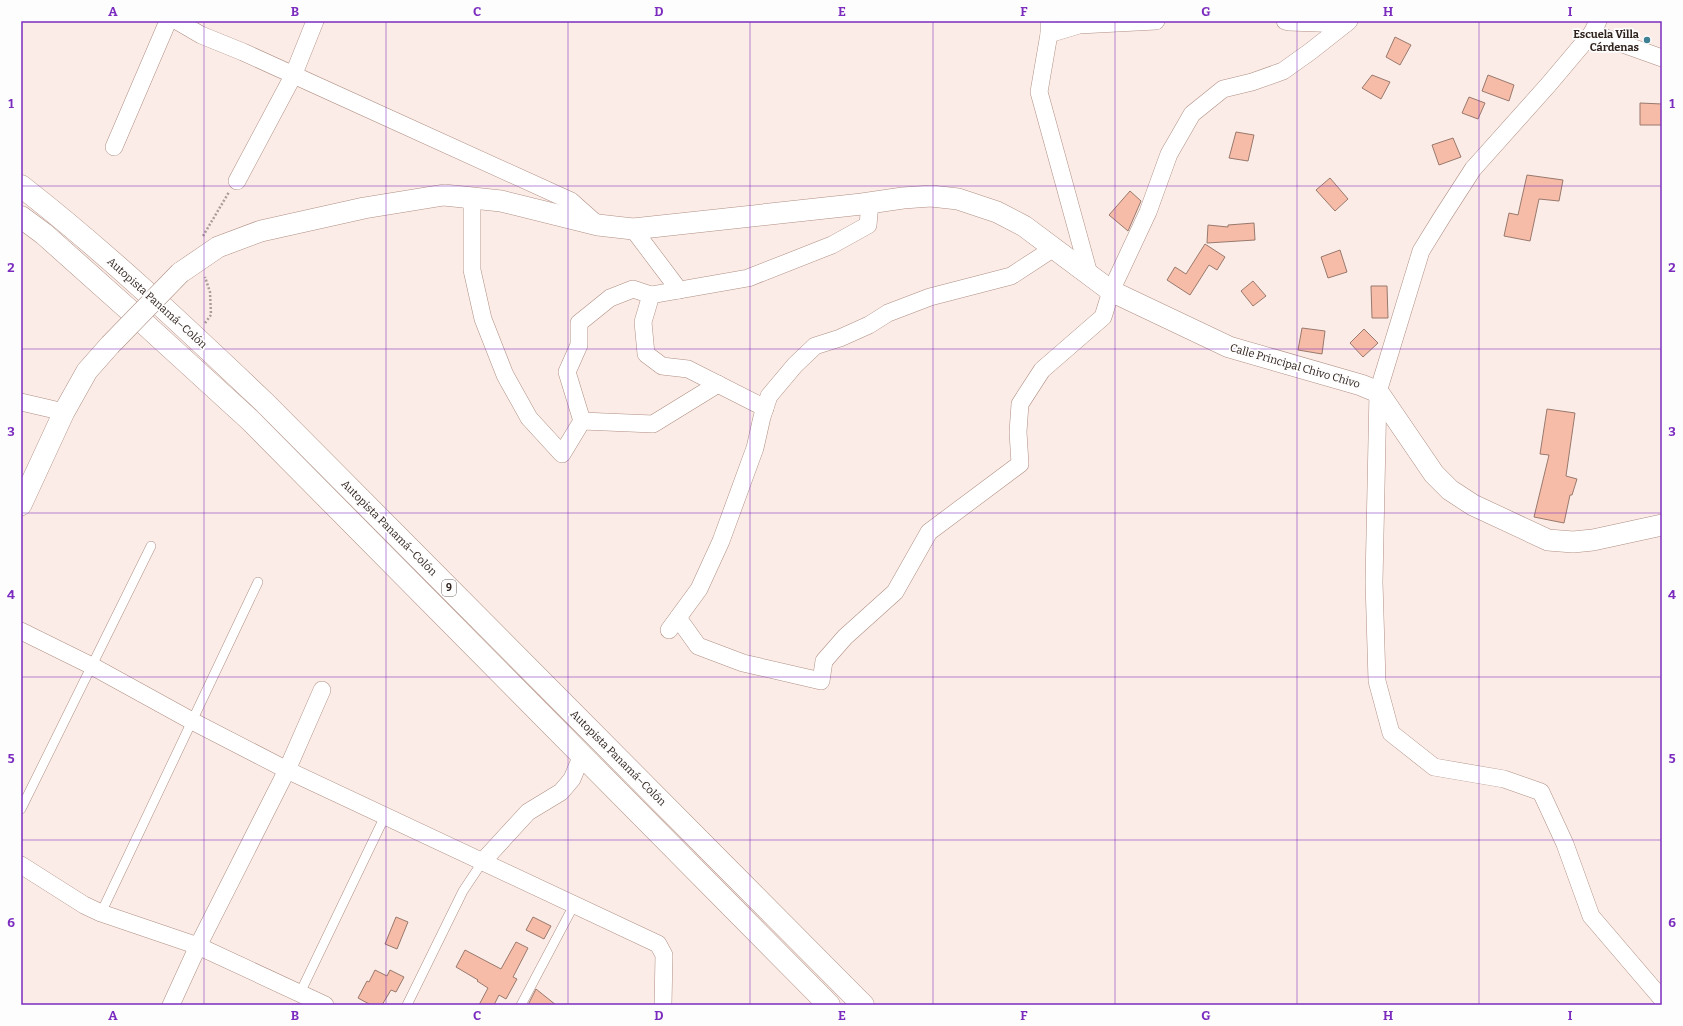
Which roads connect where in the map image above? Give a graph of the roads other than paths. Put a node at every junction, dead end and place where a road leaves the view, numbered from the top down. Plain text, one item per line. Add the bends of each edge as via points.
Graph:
1 (168, 21) edge
2 (177, 21) edge
3 (315, 21) edge
4 (1156, 21) edge
5 (1285, 21) edge
6 (1347, 23) edge
7 (1049, 27) edge
8 (1595, 27) edge
9 (1662, 58) edge
10 (293, 76) junction
11 (114, 147) dead end
12 (237, 181) road end
13 (21, 186) edge
14 (472, 198) junction
15 (870, 203) junction
16 (21, 217) edge
17 (598, 225) junction
18 (633, 229) junction
19 (1054, 248) junction
20 (1089, 274) junction
21 (679, 290) junction
22 (1111, 291) junction
23 (651, 295) junction
24 (718, 384) junction
25 (1378, 392) junction
26 (21, 402) edge
27 (765, 408) junction
28 (64, 412) junction
29 (582, 421) junction
30 (21, 505) edge
31 (1662, 525) edge
32 (151, 546) dead end
33 (258, 582) dead end
34 (21, 631) edge
35 (92, 666) junction
36 (322, 690) dead end
37 (192, 721) junction
38 (582, 755) junction
39 (287, 770) junction
40 (21, 809) edge
41 (385, 816) junction
42 (483, 861) junction
43 (21, 865) edge
44 (574, 904) junction
45 (101, 913) junction
46 (198, 946) junction
47 (300, 993) junction
48 (1662, 998) edge
49 (171, 1005) edge
50 (325, 1005) edge
51 (407, 1005) edge
52 (521, 1005) edge
53 (663, 1005) edge
54 (829, 1005) edge
55 (863, 1005) edge

1 - 11 street
2 - 10 street via 201,35
3 - 10 street
4 - 7 street
5 - 6 street
6 - 22 street via 1283,71 1252,82 1223,88 1192,114 1170,154 1148,212
7 - 20 street via 1039,92
8 - 9 street
8 - 25 street via 1549,84 1473,169 1421,251
10 - 12 street
10 - 17 street via 571,201
13 - 55 highway, Autopista Panamá–Colón / 9 via 62,218 193,334 265,403
14 - 17 street, Calle Principal Chivo Chivo via 501,201
14 - 28 street, Calle Principal Chivo Chivo, bridge via 444,195 364,208 261,231 218,248 180,273 110,345 87,371
14 - 29 street via 472,270 483,320 505,375 529,418 562,454
15 - 18 street, Calle Principal Chivo Chivo
15 - 19 street, Calle Principal Chivo Chivo via 931,196 958,199 997,212 1024,226
15 - 21 street via 868,225 832,245 748,278
16 - 38 highway, Autopista Panamá–Colón / 9 via 44,234 250,420
17 - 18 street, Calle Principal Chivo Chivo
18 - 21 street
19 - 20 street, Calle Principal Chivo Chivo
19 - 27 street via 1012,276 930,297 888,313 840,338 815,346 769,396
20 - 22 street, Calle Principal Chivo Chivo
21 - 23 street
22 - 25 street, Calle Principal Chivo Chivo via 1229,347
22 - 27 street via 1104,317 1042,370 1020,404 1020,464 929,532 895,592 845,637 824,661 821,681 744,663 698,646 673,624 699,589 721,541 755,448
23 - 24 street via 643,322 646,354 662,366 688,369
23 - 29 street via 633,289 610,298 579,323 579,345 567,372
24 - 27 street
24 - 29 street via 653,424
25 - 31 street via 1434,474 1450,490 1472,505 1548,540 1593,540
25 - 48 street via 1374,582 1377,681 1391,733 1434,767 1504,779 1541,792 1565,844 1591,916
26 - 28 street
28 - 30 street, Calle Principal Chivo Chivo
32 - 35 lane
33 - 37 lane
34 - 35 street
35 - 37 street
35 - 40 lane
36 - 39 street
37 - 39 street
37 - 45 lane
38 - 42 street via 572,779 561,792 528,812
38 - 54 highway, Autopista Panamá–Colón / 9
39 - 41 street
39 - 46 street
41 - 42 street
41 - 47 lane
42 - 44 street
42 - 51 lane via 463,891
43 - 45 street
44 - 52 lane
44 - 53 street via 658,944 664,955
45 - 46 street
46 - 47 street
46 - 49 street
47 - 50 street

